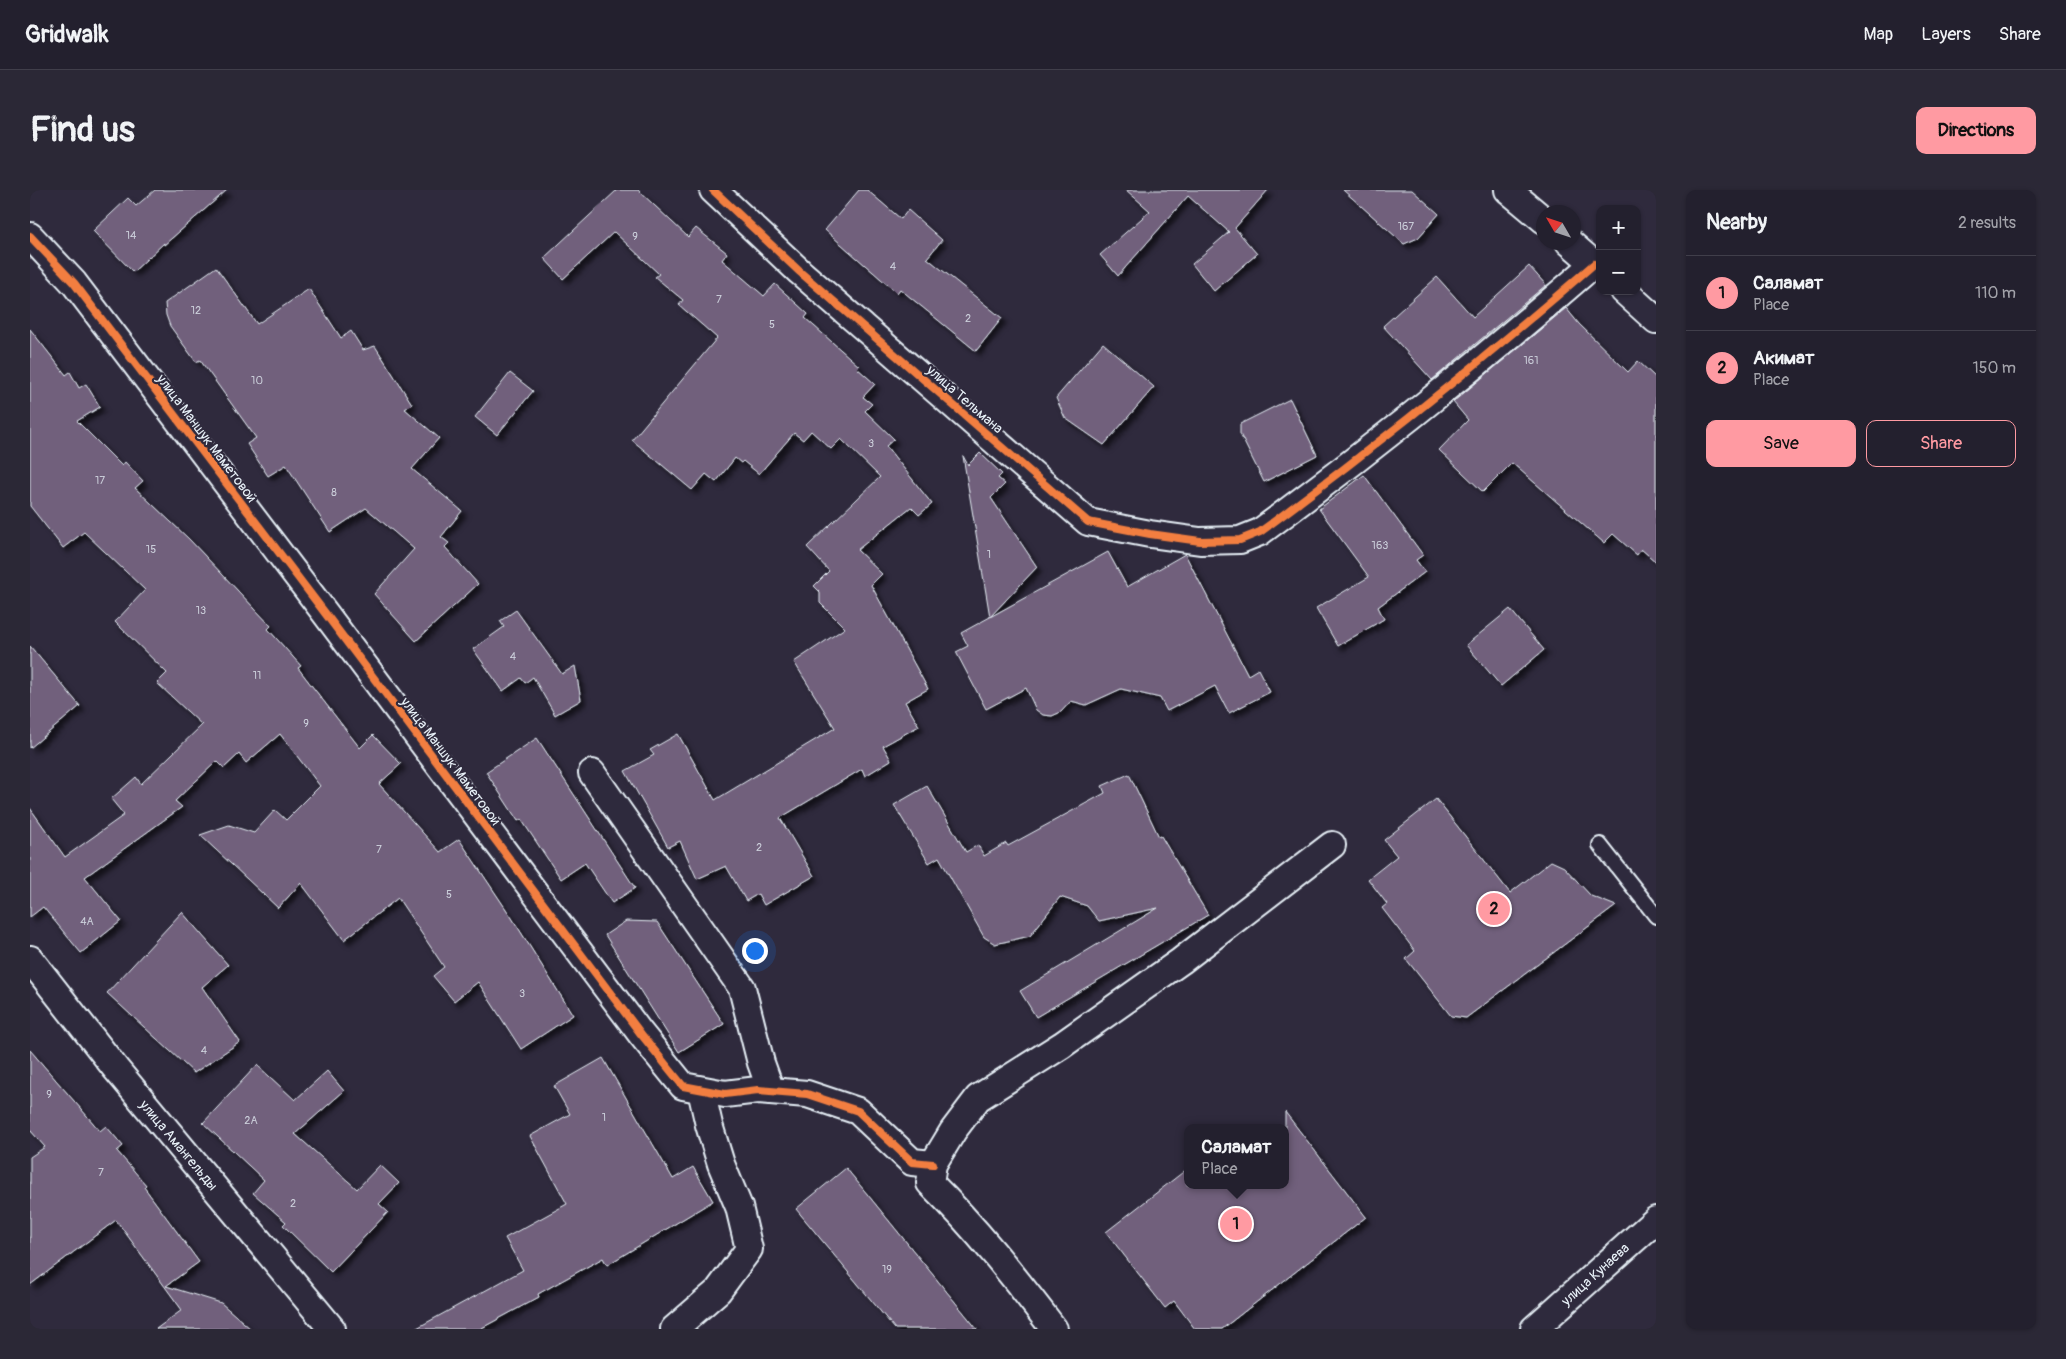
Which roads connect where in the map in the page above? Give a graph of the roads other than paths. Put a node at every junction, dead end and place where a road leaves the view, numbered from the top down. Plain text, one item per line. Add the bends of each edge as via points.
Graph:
1 (713, 190) edge
2 (1508, 190) edge
3 (1536, 213) edge
4 (30, 236) edge
5 (1578, 250) edge
6 (1596, 266) edge
7 (1596, 268) edge
8 (1628, 295) edge
9 (1656, 320) edge
10 (592, 773) dead end
11 (1332, 845) dead end
12 (1600, 845) dead end
13 (1656, 916) edge
14 (30, 958) edge
15 (701, 1090) junction
16 (771, 1091) junction
17 (933, 1164) junction
18 (1656, 1220) edge
19 (332, 1329) edge
20 (674, 1329) edge
21 (1054, 1329) edge
22 (1534, 1329) edge

1 - 7 street, улица Тельмана via 800,272 1088,522 1200,541 1240,540 1260,532 1399,426
2 - 3 street
4 - 15 street, улица Маншук Маметовой via 80,291 641,1034 683,1086
5 - 6 street
8 - 9 street
10 - 16 street via 742,988
11 - 17 street via 1181,961 1062,1045 978,1098
12 - 13 lane
14 - 19 street, улица Амангельды via 116,1069
15 - 16 street, улица Маншук Маметовой via 725,1094
15 - 20 street via 721,1164 739,1206 749,1250 718,1292
16 - 17 street, улица Маншук Маметовой via 807,1094 858,1111 912,1162
17 - 21 street via 930,1183 968,1222
18 - 22 street, улица Кунаева

